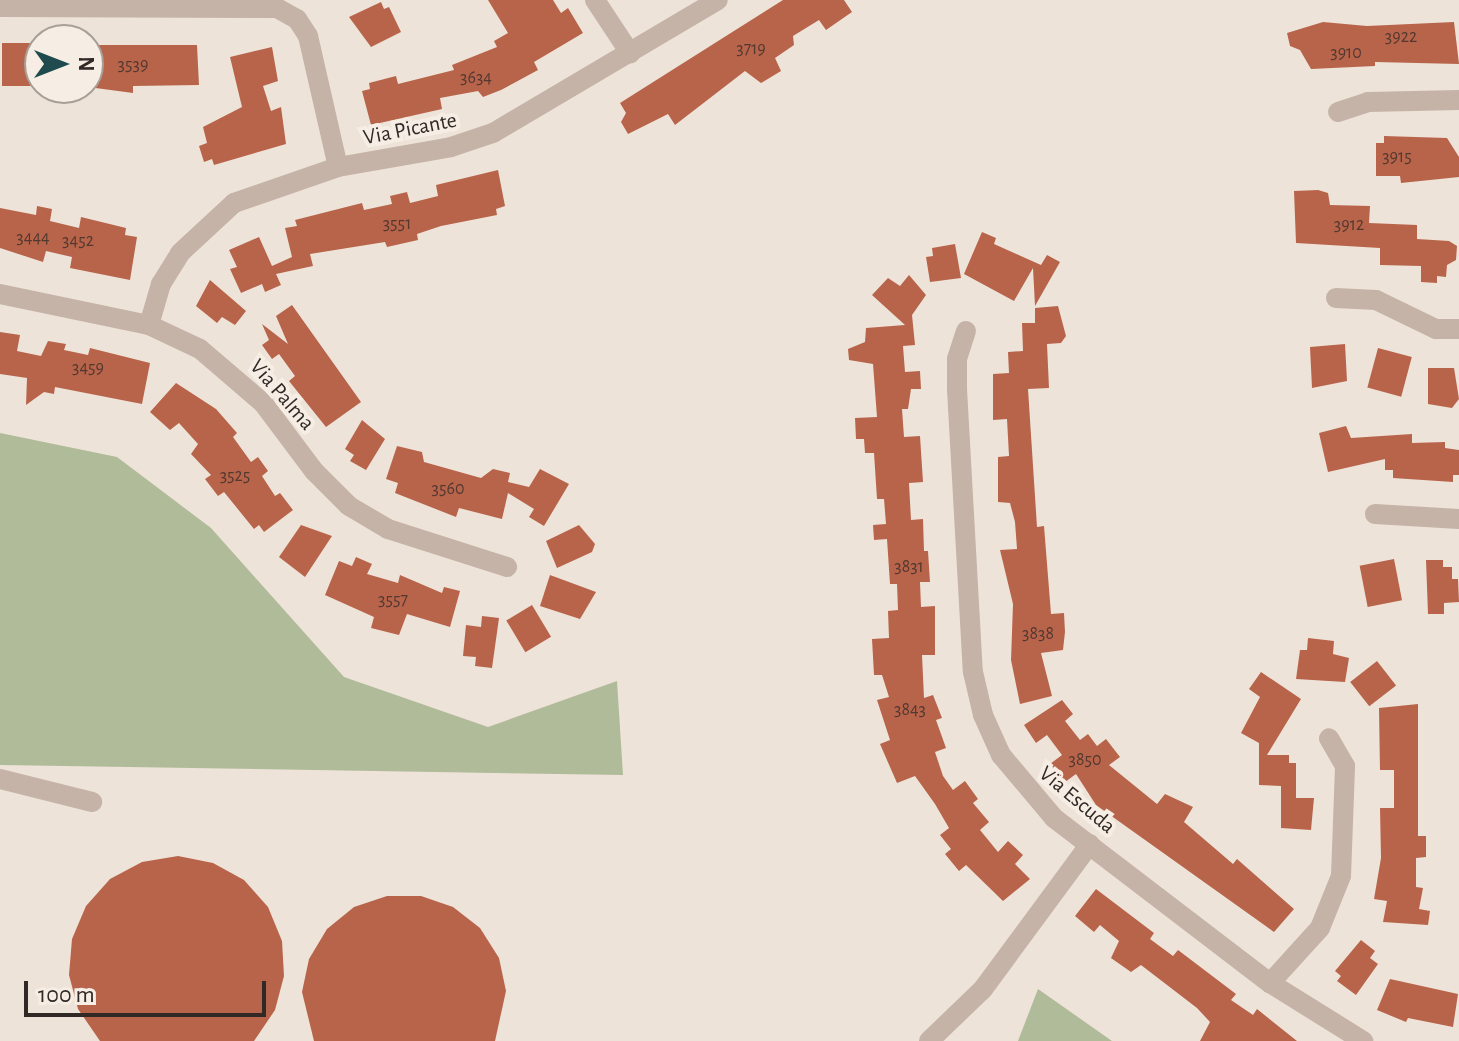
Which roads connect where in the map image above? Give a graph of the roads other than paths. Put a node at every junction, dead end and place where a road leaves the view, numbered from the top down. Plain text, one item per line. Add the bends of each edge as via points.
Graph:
1 (595, 0) edge
2 (718, 0) edge
3 (0, 7) edge
4 (630, 53) junction
5 (1459, 100) edge
6 (1338, 112) dead end
7 (338, 167) junction
8 (0, 294) edge
9 (1336, 298) dead end
10 (149, 325) junction
11 (1459, 329) edge
12 (966, 331) dead end
13 (1375, 514) dead end
14 (1459, 519) edge
15 (507, 567) dead end
16 (1329, 738) dead end
17 (0, 779) edge
18 (92, 802) dead end
19 (1090, 844) junction
20 (1270, 983) junction
21 (929, 1041) edge
22 (1363, 1041) edge

1 - 4 street
2 - 4 street, Via Picante
3 - 7 street via 277,8 297,19 308,36
4 - 7 street, Via Picante via 493,133 451,147
5 - 6 street via 1368,102
7 - 10 street, Via Picante via 250,195 204,226 170,268
8 - 10 street, Via Palma
9 - 11 street via 1376,300 1436,329
10 - 15 street, Via Palma via 200,349 237,378 349,506 388,529
12 - 19 street, Via Escuda via 957,359 957,389 978,695 1010,771 1037,803
13 - 14 street
16 - 20 street via 1345,766 1341,876 1320,928
17 - 18 street
19 - 20 street, Via Escuda
19 - 21 street via 983,989
20 - 22 street, Via Escuda

